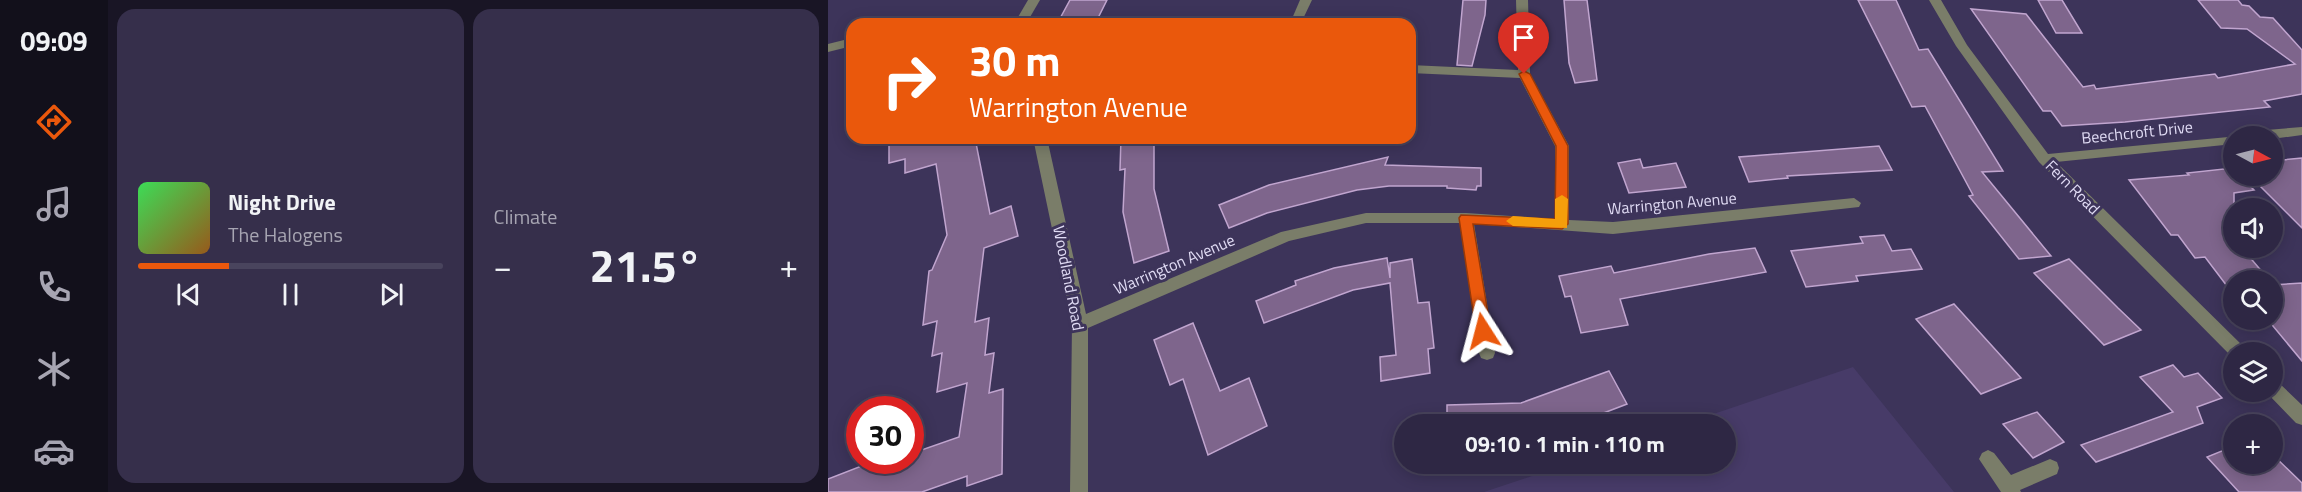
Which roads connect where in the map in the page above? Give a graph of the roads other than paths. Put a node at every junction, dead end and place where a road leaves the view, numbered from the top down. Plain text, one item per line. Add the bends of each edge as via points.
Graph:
1 (1034, 0) edge
2 (1306, 0) edge
3 (1522, 0) edge
4 (1935, 0) edge
5 (1024, 18) edge
6 (1298, 18) edge
7 (846, 44) edge
8 (828, 48) edge
9 (1416, 69) edge
10 (1524, 74) junction
11 (2302, 132) edge
12 (2283, 134) edge
13 (2223, 140) edge
14 (1041, 144) edge
15 (2044, 159) junction
16 (1854, 203) dead end
17 (1466, 218) junction
18 (1562, 224) junction
19 (1080, 324) junction
20 (2228, 342) edge
21 (1487, 353) dead end
22 (2283, 398) edge
23 (2302, 417) edge
24 (1988, 459) dead end
25 (2050, 468) dead end
26 (2010, 489) edge
27 (1079, 492) edge

1 - 5 street
2 - 6 street
3 - 10 street
4 - 15 street, Fern Road via 1962,46
7 - 8 street
9 - 10 street
10 - 18 street via 1562,146
11 - 12 street
13 - 15 street, Beechcroft Drive
14 - 19 street, Woodland Road
15 - 20 street, Fern Road
16 - 18 street, Warrington Avenue via 1613,228
17 - 18 street, Warrington Avenue
17 - 19 street, Warrington Avenue via 1366,218 1286,236
17 - 21 street
19 - 27 street, Woodland Road
22 - 23 street
24 - 26 street
25 - 26 street

